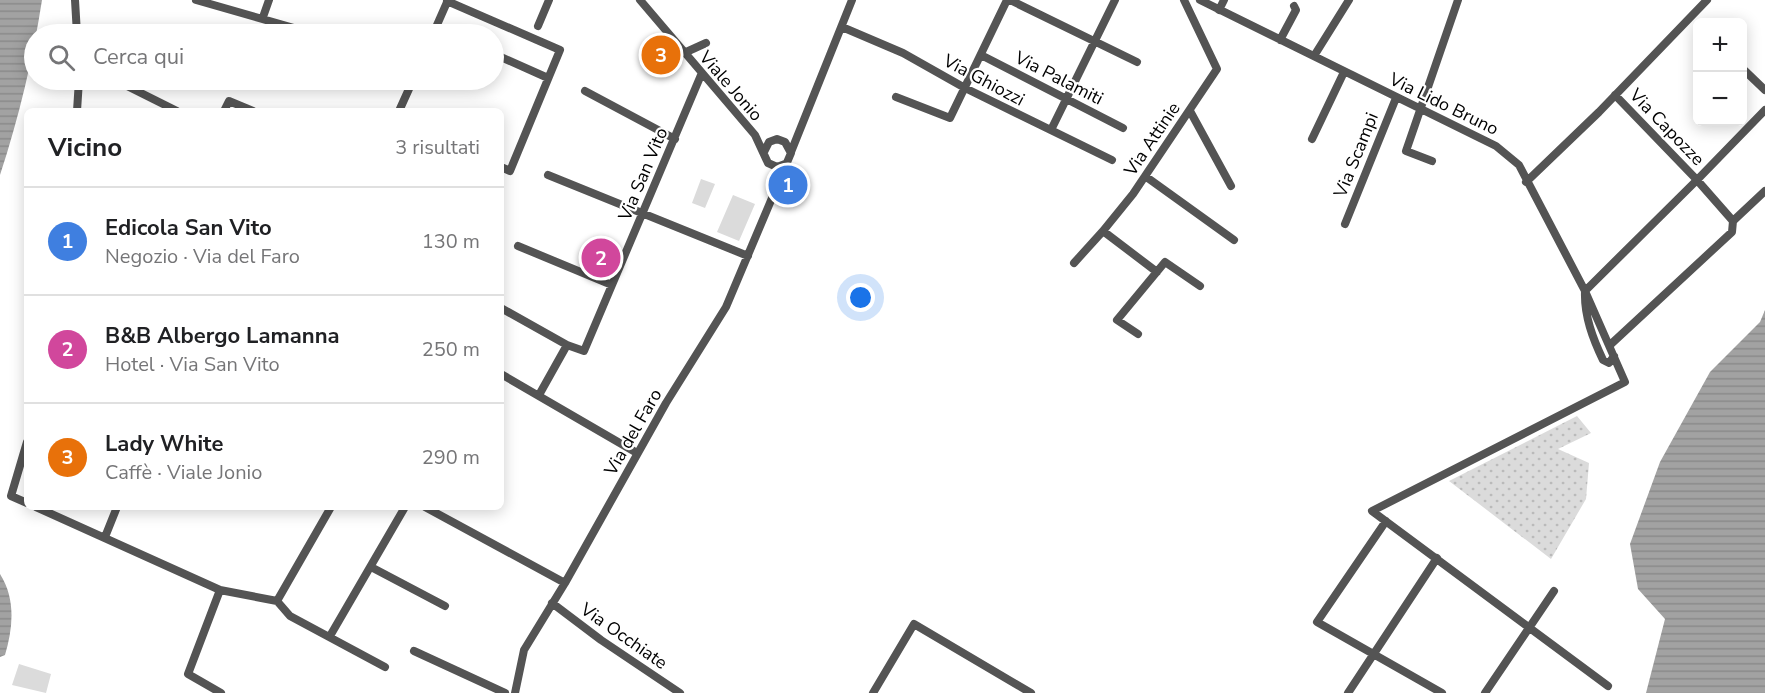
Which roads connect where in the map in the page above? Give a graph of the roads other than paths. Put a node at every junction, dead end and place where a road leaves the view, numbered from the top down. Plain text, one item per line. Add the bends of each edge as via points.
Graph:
1 (75, 0) edge
2 (196, 0) edge
3 (269, 0) edge
4 (448, 0) edge
5 (549, 0) edge
6 (640, 0) edge
7 (852, 0) edge
8 (1009, 0) edge
9 (1115, 0) edge
10 (1184, 0) edge
11 (1200, 0) edge
12 (1224, 0) edge
13 (1349, 0) edge
14 (1458, 0) edge
15 (1707, 0) edge
16 (1294, 6) dead end
17 (1219, 10) junction
18 (263, 17) junction
19 (1690, 19) junction
20 (1693, 22) edge
21 (76, 24) edge
22 (284, 24) edge
23 (438, 24) edge
24 (502, 24) edge
25 (504, 25) edge
26 (537, 26) dead end
27 (842, 27) junction
28 (1280, 40) junction
29 (1095, 42) junction
30 (706, 43) dead end
31 (684, 53) junction
32 (981, 55) junction
33 (1314, 56) junction
34 (504, 58) edge
35 (1137, 62) dead end
36 (1344, 72) junction
37 (1747, 72) edge
38 (701, 75) junction
39 (548, 78) junction
40 (965, 88) junction
41 (78, 90) edge
42 (135, 90) edge
43 (408, 90) edge
44 (1765, 90) edge
45 (585, 91) dead end
46 (1615, 95) junction
47 (896, 97) dead end
48 (1396, 98) junction
49 (1066, 99) junction
50 (77, 108) edge
51 (171, 108) edge
52 (226, 108) edge
53 (246, 108) edge
54 (400, 108) edge
55 (1421, 110) junction
56 (1765, 110) edge
57 (1190, 111) junction
58 (1123, 128) dead end
59 (1051, 130) junction
60 (798, 131) junction
61 (755, 135) junction
62 (675, 139) junction
63 (1311, 139) dead end
64 (771, 141) junction
65 (784, 141) junction
66 (764, 152) junction
67 (791, 153) junction
68 (1112, 160) dead end
69 (1432, 161) dead end
70 (785, 164) junction
71 (772, 166) junction
72 (504, 168) edge
73 (548, 175) dead end
74 (1145, 176) junction
75 (1697, 180) junction
76 (1526, 182) junction
77 (777, 184) junction
78 (1231, 186) dead end
79 (1765, 191) edge
80 (643, 213) junction
81 (1733, 221) junction
82 (1345, 225) dead end
83 (1103, 231) junction
84 (1234, 240) dead end
85 (518, 246) dead end
86 (748, 256) junction
87 (1074, 263) dead end
88 (1157, 272) junction
89 (612, 285) junction
90 (1200, 286) dead end
91 (1585, 291) junction
92 (504, 310) edge
93 (1138, 334) dead end
94 (567, 345) junction
95 (1610, 345) junction
96 (1614, 356) junction
97 (504, 376) edge
98 (539, 395) junction
99 (24, 452) edge
100 (637, 453) junction
101 (24, 502) edge
102 (43, 510) edge
103 (116, 510) edge
104 (330, 510) edge
105 (403, 510) edge
106 (430, 510) edge
107 (1386, 521) junction
108 (105, 537) junction
109 (1437, 558) junction
110 (371, 567) junction
111 (565, 583) junction
112 (220, 590) junction
113 (1554, 591) dead end
114 (277, 601) junction
115 (552, 603) junction
116 (445, 606) dead end
117 (1530, 627) junction
118 (330, 636) junction
119 (414, 651) dead end
120 (1374, 653) junction
121 (385, 667) dead end
122 (1608, 686) dead end
123 (221, 693) edge
124 (505, 693) edge
125 (515, 693) edge
126 (680, 693) edge
127 (873, 693) edge
128 (1031, 693) edge
129 (1348, 693) edge
130 (1442, 693) edge
131 (1485, 693) edge

1 - 21 street
2 - 18 street
3 - 18 street
4 - 23 street
4 - 24 street
5 - 26 street
6 - 31 street, Viale Jonio
7 - 27 street
8 - 29 street
8 - 32 street
9 - 29 street
10 - 57 street, Via Attinie via 1217,69
11 - 17 street, Via Lido Bruno
12 - 17 street
13 - 33 street
14 - 55 street
15 - 19 street
16 - 28 street via 1296,10
17 - 28 street, Via Lido Bruno
18 - 22 street
19 - 20 street
19 - 46 street
25 - 39 street via 560,50
27 - 40 street, Via Ghiozzi via 903,53
27 - 60 street
28 - 33 street, Via Lido Bruno
29 - 35 street
29 - 49 street
30 - 31 street
31 - 38 street, Viale Jonio
32 - 40 street
32 - 49 street, Via Palamiti
33 - 36 street, Via Lido Bruno
34 - 39 street
36 - 48 street, Via Lido Bruno
36 - 63 street
37 - 44 street
38 - 61 street, Viale Jonio
38 - 62 street, Via San Vito
39 - 72 street via 510,171
40 - 47 street via 950,118
40 - 59 street, Via Ghiozzi
41 - 50 street
42 - 51 street
43 - 54 street
45 - 62 street
46 - 75 street, Via Capozze
46 - 76 street
48 - 55 street, Via Lido Bruno
48 - 82 street, Via Scampi
49 - 58 street, Via Palamiti
49 - 59 street
52 - 53 street via 229,101
55 - 69 street via 1406,151
55 - 76 street, Via Lido Bruno via 1496,146 1519,165
56 - 75 street
57 - 74 street, Via Attinie
57 - 78 street
59 - 68 street, Via Ghiozzi
60 - 65 street
60 - 67 street
61 - 64 street, Viale Jonio
61 - 66 street, Viale Jonio
62 - 80 street, Via San Vito
64 - 65 street
64 - 66 street
65 - 67 street
66 - 71 street via 765,160
67 - 70 street
70 - 71 street
70 - 77 street, Via del Faro
71 - 77 street
73 - 80 street
74 - 83 street, Via Attinie
74 - 84 street
75 - 81 street, Via Capozze
75 - 91 street
76 - 91 street, Via Lido Bruno
77 - 86 street, Via del Faro
79 - 81 street
80 - 86 street
80 - 89 street, Via San Vito
81 - 95 street via 1732,232
83 - 87 street, Via Attinie
83 - 88 street
85 - 89 street
86 - 100 street, Via del Faro via 726,307
88 - 90 street via 1165,262
88 - 93 street via 1117,320
89 - 94 street, Via San Vito via 584,351
91 - 95 street, Via Lido Bruno
91 - 96 street via 1588,321 1598,351 1609,363
92 - 94 street
94 - 98 street
95 - 96 street, Via Lido Bruno
96 - 107 street, Via Lido Bruno via 1625,382 1372,511
97 - 98 street
98 - 100 street
99 - 101 street via 11,496
100 - 111 street, Via del Faro
102 - 108 street
103 - 108 street
104 - 114 street
105 - 110 street
106 - 111 street
107 - 109 street
107 - 120 street via 1317,622
108 - 112 street
109 - 117 street
109 - 120 street
110 - 116 street
110 - 118 street
111 - 115 street, Via del Faro
112 - 114 street
112 - 123 street via 188,674
113 - 117 street
114 - 118 street via 290,616
115 - 125 street, Via del Faro via 524,650
115 - 126 street, Via Occhiate
117 - 122 street
117 - 131 street
118 - 121 street
119 - 124 street
120 - 129 street
120 - 130 street
127 - 128 street via 914,624

